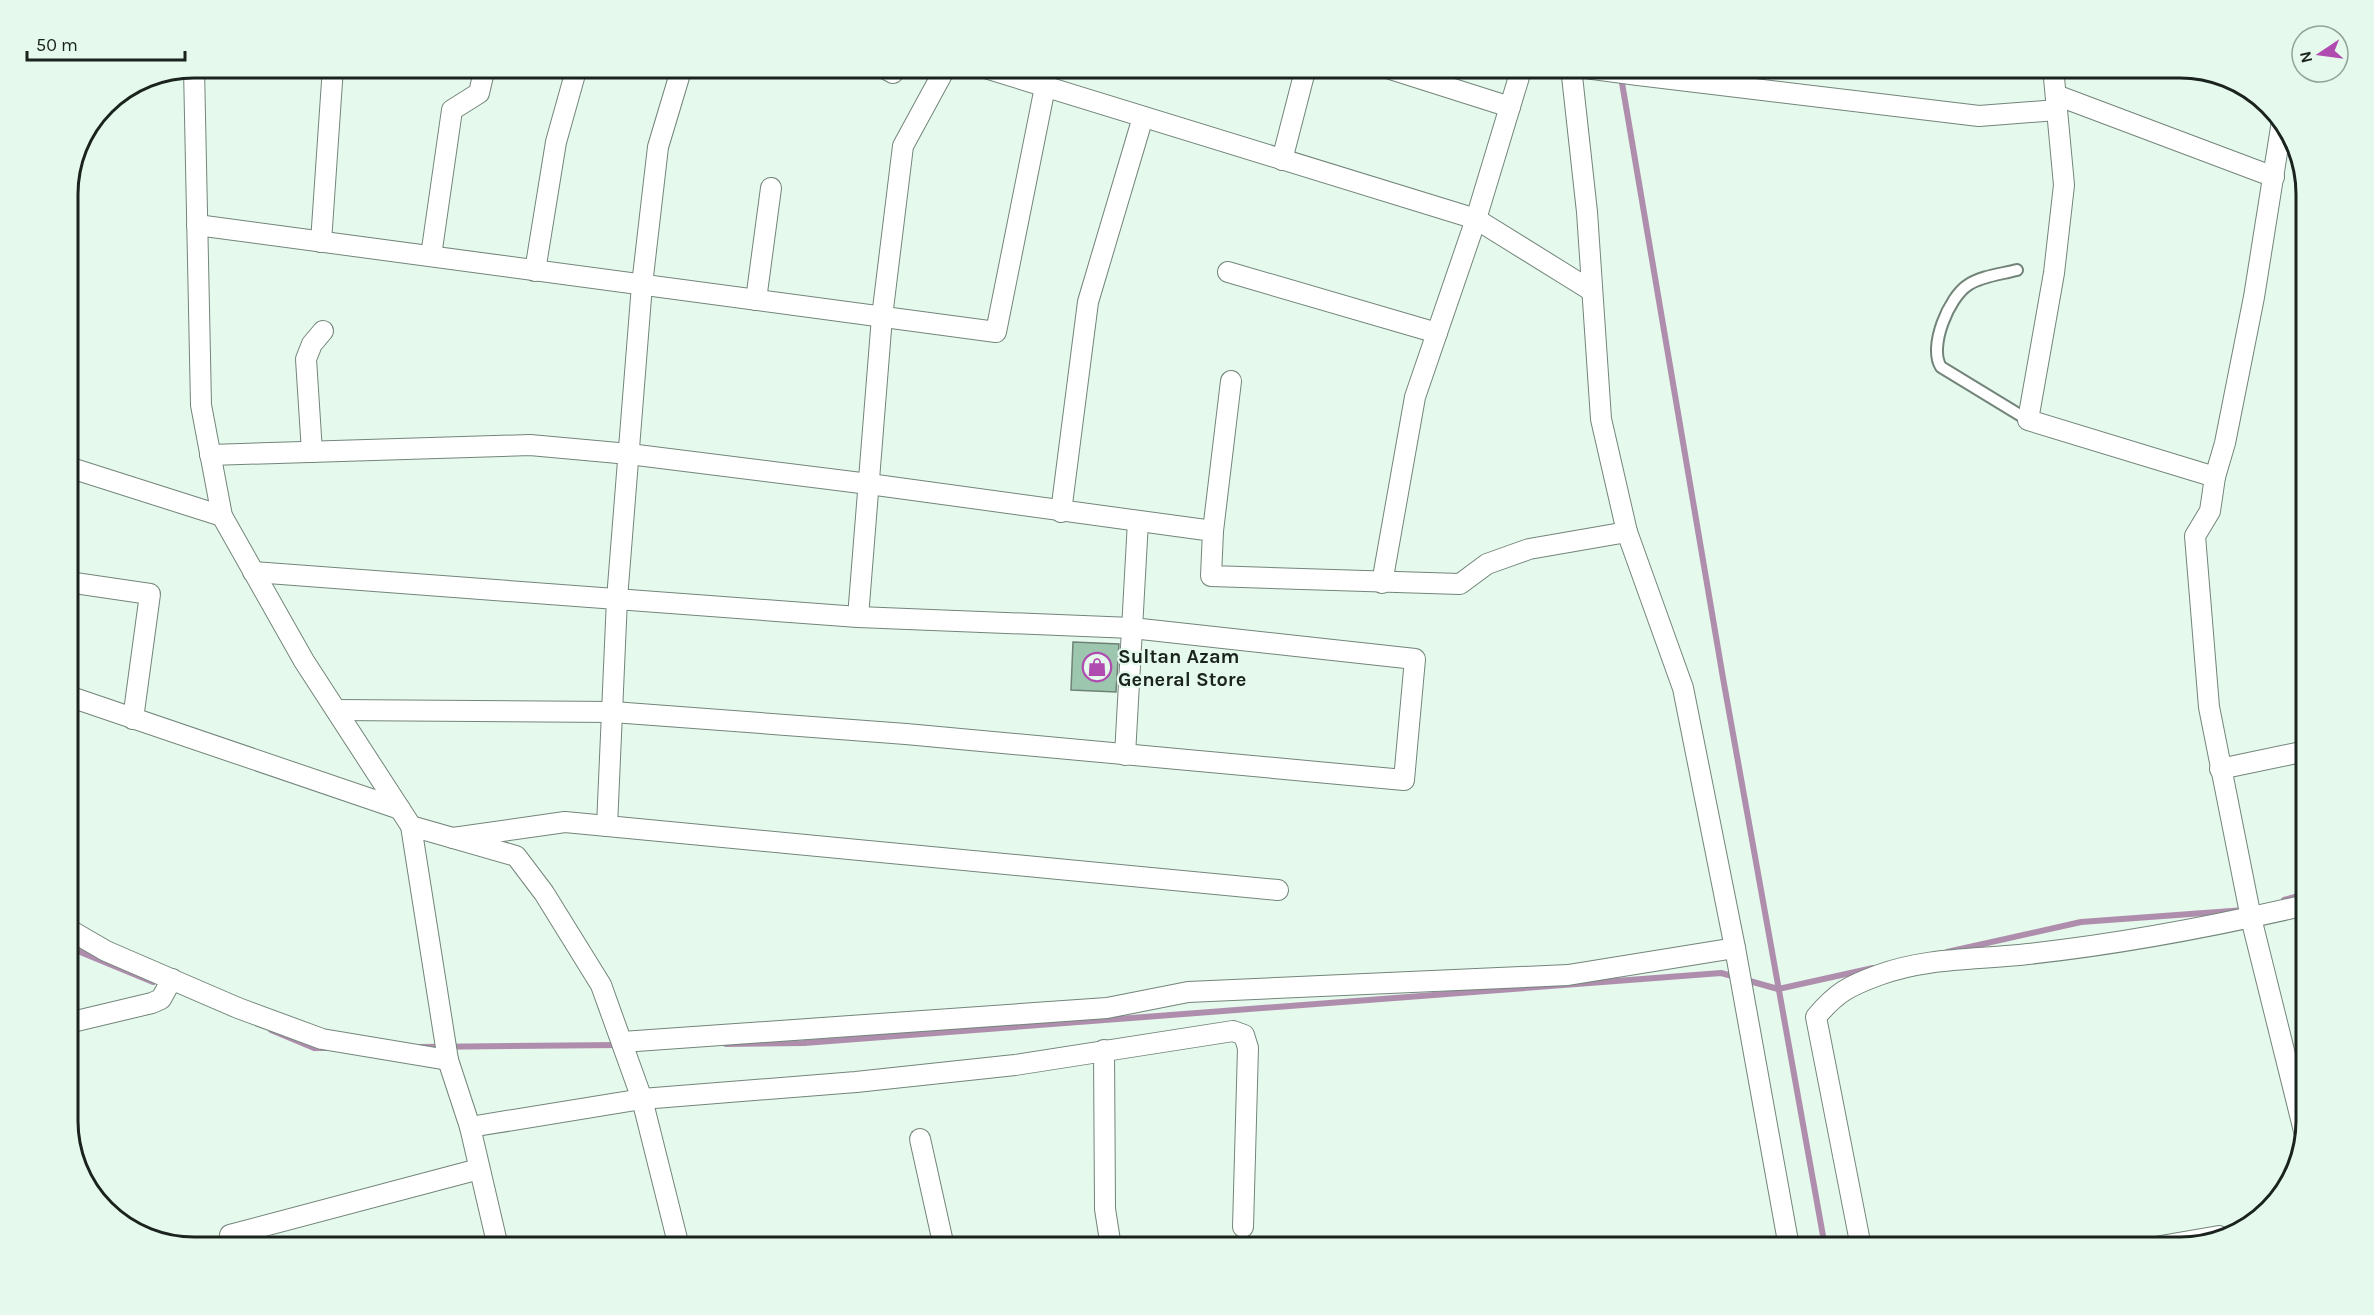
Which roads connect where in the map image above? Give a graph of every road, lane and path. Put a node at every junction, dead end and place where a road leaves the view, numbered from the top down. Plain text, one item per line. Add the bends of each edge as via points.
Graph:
1 (194, 78) edge
2 (332, 78) edge
3 (483, 78) edge
4 (574, 78) edge
5 (679, 78) edge
6 (940, 78) edge
7 (1303, 78) edge
8 (1416, 78) edge
9 (1519, 78) edge
10 (1580, 78) edge
11 (1681, 78) edge
12 (2054, 78) edge
13 (1038, 79) edge
14 (2056, 102) junction
15 (1510, 107) junction
16 (1143, 117) junction
17 (2280, 136) edge
18 (1282, 160) junction
19 (2274, 177) junction
20 (771, 188) dead end
21 (1476, 219) junction
22 (197, 225) junction
23 (321, 242) junction
24 (431, 256) junction
25 (2017, 270) dead end
26 (535, 271) junction
27 (1228, 272) dead end
28 (642, 285) junction
29 (1592, 291) junction
30 (756, 300) junction
31 (882, 317) junction
32 (323, 331) dead end
33 (1437, 333) junction
34 (1231, 381) dead end
35 (2028, 420) junction
36 (312, 452) junction
37 (629, 454) junction
38 (210, 455) junction
39 (78, 470) edge
40 (2215, 477) junction
41 (869, 484) junction
42 (1060, 512) junction
43 (222, 516) junction
44 (1137, 521) junction
45 (1213, 531) junction
46 (1627, 532) junction
47 (253, 572) junction
48 (78, 583) edge
49 (1382, 583) junction
50 (617, 599) junction
51 (858, 617) junction
52 (1132, 628) junction
53 (78, 700) edge
54 (336, 710) junction
55 (613, 712) junction
56 (133, 719) junction
57 (2296, 753) edge
58 (1125, 754) junction
59 (2220, 769) junction
60 (406, 818) junction
61 (608, 826) junction
62 (453, 838) junction
63 (1278, 890) dead end
64 (2296, 907) edge
65 (2251, 918) junction
66 (78, 935) edge
67 (1736, 948) junction
68 (172, 980) junction
69 (78, 1021) edge
70 (622, 1042) junction
71 (1104, 1050) junction
72 (448, 1059) junction
73 (642, 1098) junction
74 (2296, 1099) edge
75 (470, 1127) junction
76 (920, 1139) dead end
77 (479, 1169) junction
78 (1243, 1227) dead end
79 (230, 1235) dead end
80 (495, 1237) edge
81 (676, 1237) edge
82 (942, 1237) edge
83 (1110, 1237) edge
84 (1787, 1237) edge
85 (1859, 1237) edge

1 - 22 street
2 - 23 street
3 - 24 street via 479,93 452,110
4 - 26 street via 556,142
5 - 28 street via 658,147
6 - 31 street via 903,146
7 - 18 street
8 - 15 street
9 - 15 street
10 - 29 street
11 - 14 street via 1979,116
12 - 14 street
13 - 16 street
13 - 31 street via 996,332
14 - 19 street
14 - 35 street via 2064,185 2054,273
15 - 21 street
16 - 18 street
16 - 42 street via 1088,302
17 - 19 street
18 - 21 street
19 - 40 street via 2234,398
20 - 30 street
21 - 29 street
21 - 33 street
22 - 23 street
22 - 38 street via 201,405
23 - 24 street
24 - 26 street
25 - 35 lane via 1977,281 1963,290 1942,322 1935,358 1957,378
26 - 28 street
27 - 33 street
28 - 30 street
28 - 37 street
29 - 46 street via 1601,418
30 - 31 street
31 - 41 street
32 - 36 street via 306,360
33 - 49 street via 1415,397
34 - 45 street
35 - 40 street
36 - 37 street via 530,446
36 - 38 street
37 - 41 street
37 - 50 street
38 - 43 street
39 - 43 street
40 - 59 street via 2210,511 2195,536 2209,708
41 - 42 street
41 - 51 street
42 - 44 street
43 - 47 street
44 - 45 street
44 - 52 street
45 - 49 street via 1210,576
46 - 49 street via 1529,549 1487,564 1460,584
46 - 67 street via 1683,688
47 - 50 street
47 - 54 street
48 - 56 street via 150,594
50 - 51 street
50 - 55 street
51 - 52 street
52 - 58 street
52 - 58 street via 1415,659 1404,780
53 - 56 street
54 - 55 street
54 - 60 street
55 - 58 street
55 - 61 street
56 - 60 street
57 - 59 street
59 - 65 street
60 - 62 street
60 - 72 street
61 - 62 street via 564,822
61 - 63 street
62 - 70 street via 516,856 602,985
64 - 65 street
65 - 74 street
65 - 85 street via 2027,954 1946,959 1881,974 1835,994 1816,1017
66 - 68 street
67 - 70 street via 1568,975 1188,992 1107,1008
67 - 84 street
68 - 69 street via 161,999 152,1003
68 - 72 street via 322,1039
70 - 73 street
71 - 73 street via 1004,1066
71 - 78 street via 1221,1031 1244,1035 1248,1071
71 - 83 street
72 - 75 street
73 - 75 street
73 - 81 street
75 - 77 street
76 - 82 street
77 - 79 street
77 - 80 street

